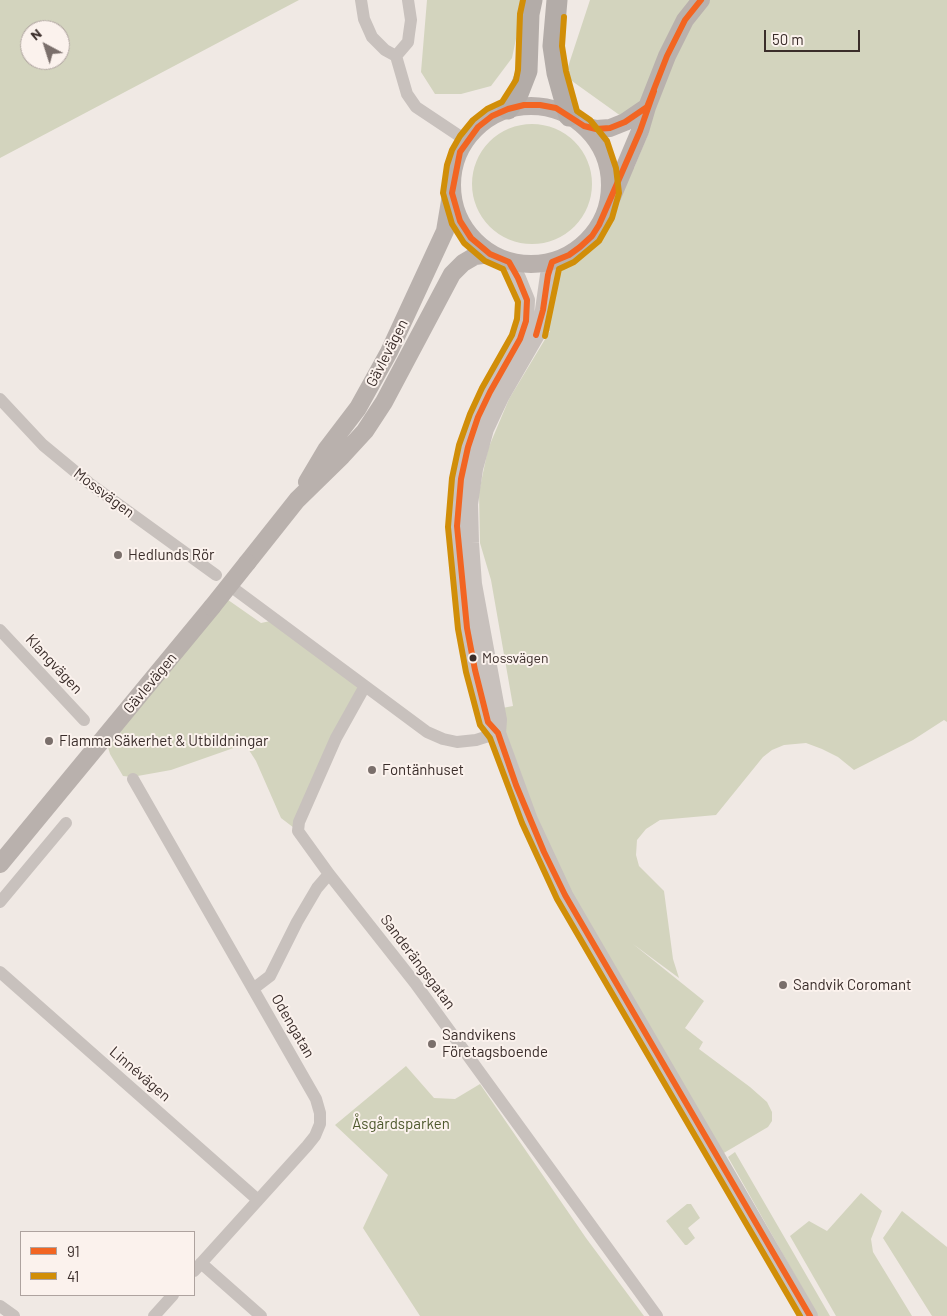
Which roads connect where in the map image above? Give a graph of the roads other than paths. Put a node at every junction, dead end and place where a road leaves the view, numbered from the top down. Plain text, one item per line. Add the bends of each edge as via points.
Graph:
1 (361, 0) edge
2 (408, 0) edge
3 (532, 0) edge
4 (557, 0) edge
5 (701, 0) edge
6 (396, 56) junction
7 (647, 107) junction
8 (508, 109) junction
9 (576, 121) junction
10 (467, 141) junction
11 (452, 193) junction
12 (604, 215) junction
13 (490, 254) junction
14 (509, 262) junction
15 (552, 262) junction
16 (504, 380) junction
17 (0, 399) edge
18 (297, 500) junction
19 (216, 575) dead end
20 (237, 592) dead end
21 (2, 636) edge
22 (366, 686) junction
23 (84, 720) dead end
24 (498, 733) junction
25 (133, 779) dead end
26 (66, 823) dead end
27 (0, 864) edge
28 (329, 874) junction
29 (0, 902) edge
30 (0, 972) edge
31 (253, 989) junction
32 (258, 1200) junction
33 (198, 1267) edge
34 (172, 1296) edge
35 (0, 1306) edge
36 (14, 1316) edge
37 (154, 1316) edge
38 (261, 1316) edge
39 (657, 1316) edge
40 (810, 1316) edge

1 - 6 street via 364,20 372,37 384,50
2 - 6 street via 410,34 408,42
3 - 8 highway via 528,71
4 - 9 highway via 553,46 557,73
5 - 7 main road via 685,20
6 - 10 street via 406,94 416,107
7 - 9 main road via 610,128 596,128
7 - 12 main road via 640,132
8 - 9 main road via 540,105 556,108
8 - 10 main road via 478,126
9 - 12 main road via 599,145 608,170 610,192
10 - 11 main road via 460,152
11 - 13 main road via 460,221 471,238
11 - 18 main road, Gävlevägen via 445,230 389,352 358,408 326,450
12 - 15 main road via 592,236 580,247
13 - 14 main road
13 - 18 main road, Gävlevägen via 475,256 452,274 384,402 365,431
14 - 15 main road
14 - 16 street via 527,300 526,321
15 - 16 street via 538,333
16 - 24 street via 478,417 468,447 461,479 457,526 467,628 475,670 488,722
17 - 19 street, Mossvägen via 43,445 89,483
18 - 27 main road, Gävlevägen, bridge
20 - 22 street
21 - 23 street, Klangvägen
22 - 24 street via 408,719 443,739 457,742 476,740
22 - 28 street, Sanderängsgatan via 336,738 298,828
24 - 40 street via 530,820 565,895
25 - 31 street, Odengatan
26 - 29 street
28 - 31 street via 297,922 270,976
28 - 39 street, Sanderängsgatan via 415,983
30 - 32 street, Linnévägen
31 - 32 street, Odengatan via 316,1099 320,1113 315,1136
32 - 33 street, Odengatan
33 - 38 street
34 - 37 street
35 - 36 street

